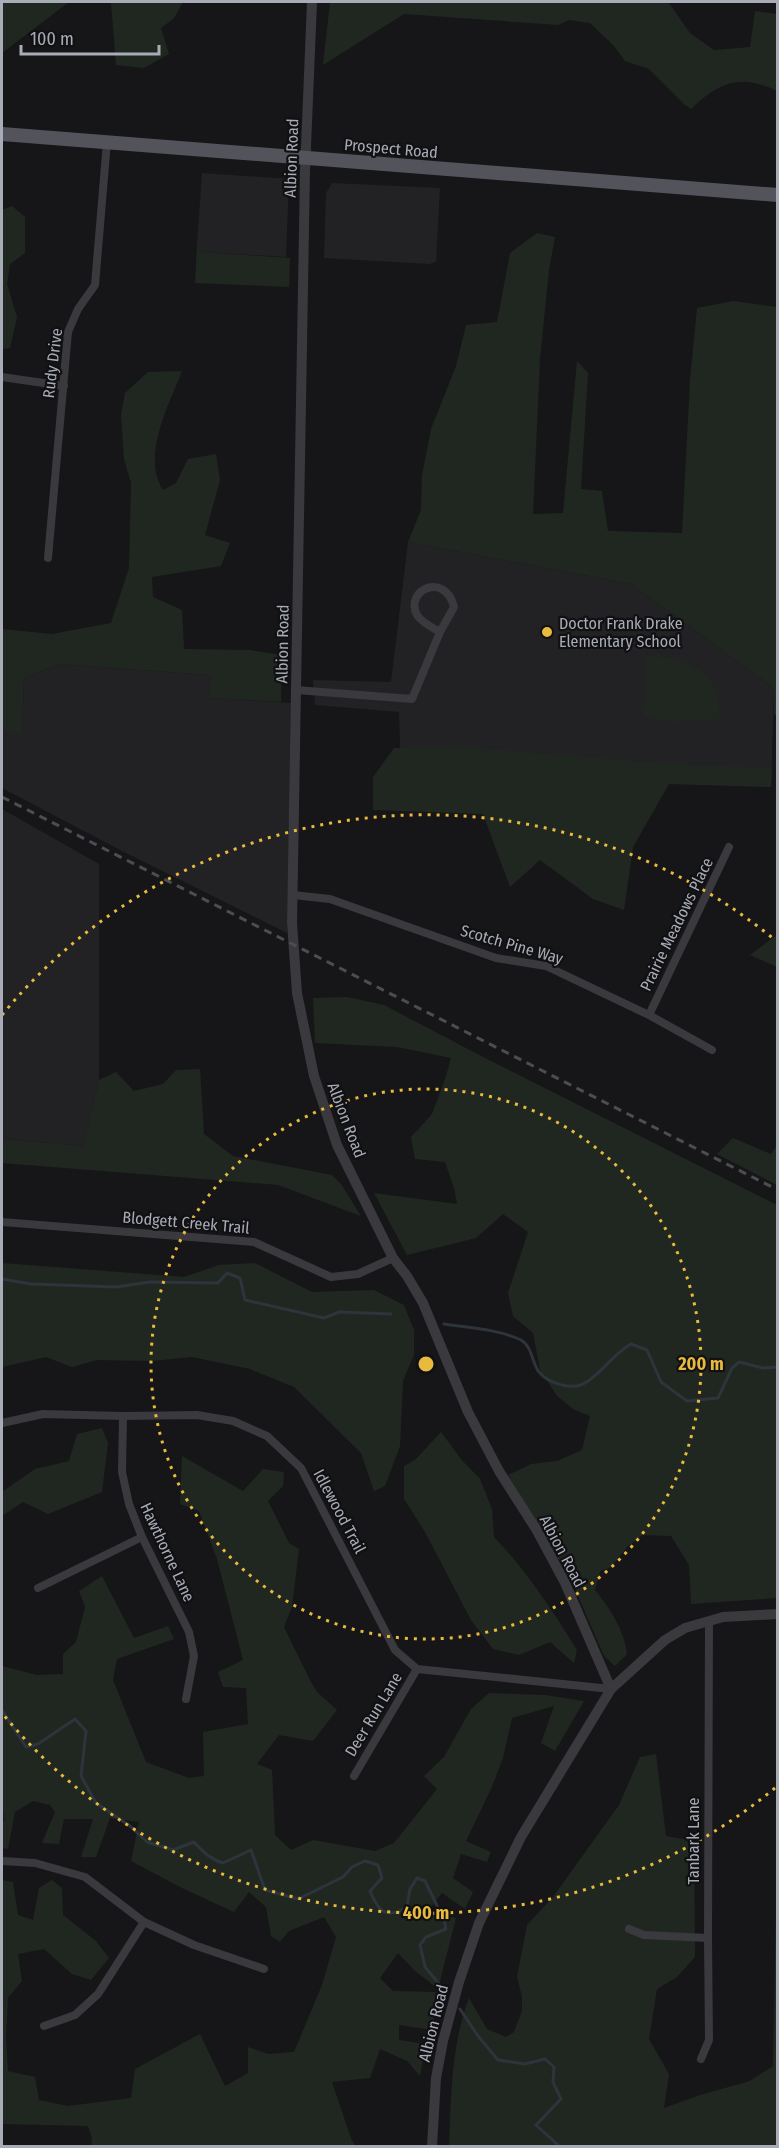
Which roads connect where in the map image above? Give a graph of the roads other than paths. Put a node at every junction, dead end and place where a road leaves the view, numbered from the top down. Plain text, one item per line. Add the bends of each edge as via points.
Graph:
1 (312, 2) edge
2 (2, 134) edge
3 (107, 142) junction
4 (306, 158) junction
5 (777, 195) edge
6 (2, 377) edge
7 (64, 386) junction
8 (48, 558) dead end
9 (440, 632) junction
10 (296, 690) junction
11 (729, 847) dead end
12 (293, 895) junction
13 (649, 1015) junction
14 (712, 1050) dead end
15 (2, 1221) edge
16 (393, 1258) junction
17 (123, 1416) junction
18 (2, 1423) edge
19 (142, 1537) junction
20 (38, 1588) dead end
21 (777, 1614) edge
22 (709, 1621) junction
23 (417, 1669) junction
24 (611, 1689) junction
25 (186, 1699) dead end
26 (354, 1776) dead end
27 (2, 1861) edge
28 (144, 1922) junction
29 (628, 1929) dead end
30 (708, 1938) junction
31 (264, 1970) dead end
32 (44, 2026) dead end
33 (701, 2059) dead end
34 (432, 2146) edge

1 - 4 street, Albion Road
2 - 3 main road, Prospect Road
3 - 4 main road, Prospect Road
3 - 7 street, Rudy Drive via 95,285 68,332
4 - 5 main road, Prospect Road
4 - 10 street, Albion Road
6 - 7 street
7 - 8 street, Rudy Drive
9 - 9 street via 454,607 451,596 444,589 425,588 415,604 417,615
9 - 10 street via 412,699
10 - 12 street, Albion Road
11 - 13 street, Prairie Meadows Place
12 - 13 street, Scotch Pine Way via 330,899 496,958 546,966
12 - 16 street, Albion Road via 297,993 314,1076 337,1145
13 - 14 street, Scotch Pine Way
15 - 16 street, Blodgett Creek Trail via 254,1242 331,1277 358,1274
16 - 24 street, Albion Road via 423,1303 468,1412 499,1471 565,1583
17 - 18 street, Idlewood Trail via 43,1414
17 - 19 street, Hawthorne Lane via 122,1472
17 - 23 street, Idlewood Trail via 197,1415 233,1421 267,1436 301,1468 395,1650
19 - 20 street
19 - 25 street, Hawthorne Lane via 189,1632 194,1656
21 - 22 street
22 - 24 street via 685,1628 665,1640
22 - 30 street, Tanbark Lane
23 - 24 street
23 - 26 street, Deer Run Lane
24 - 34 street, Albion Road via 521,1837 479,1923 443,2041 436,2078
27 - 28 street via 35,1863 85,1877
28 - 31 street
28 - 32 street via 98,1994 75,2015
29 - 30 street via 644,1935
30 - 33 street, Tanbark Lane via 709,2040

